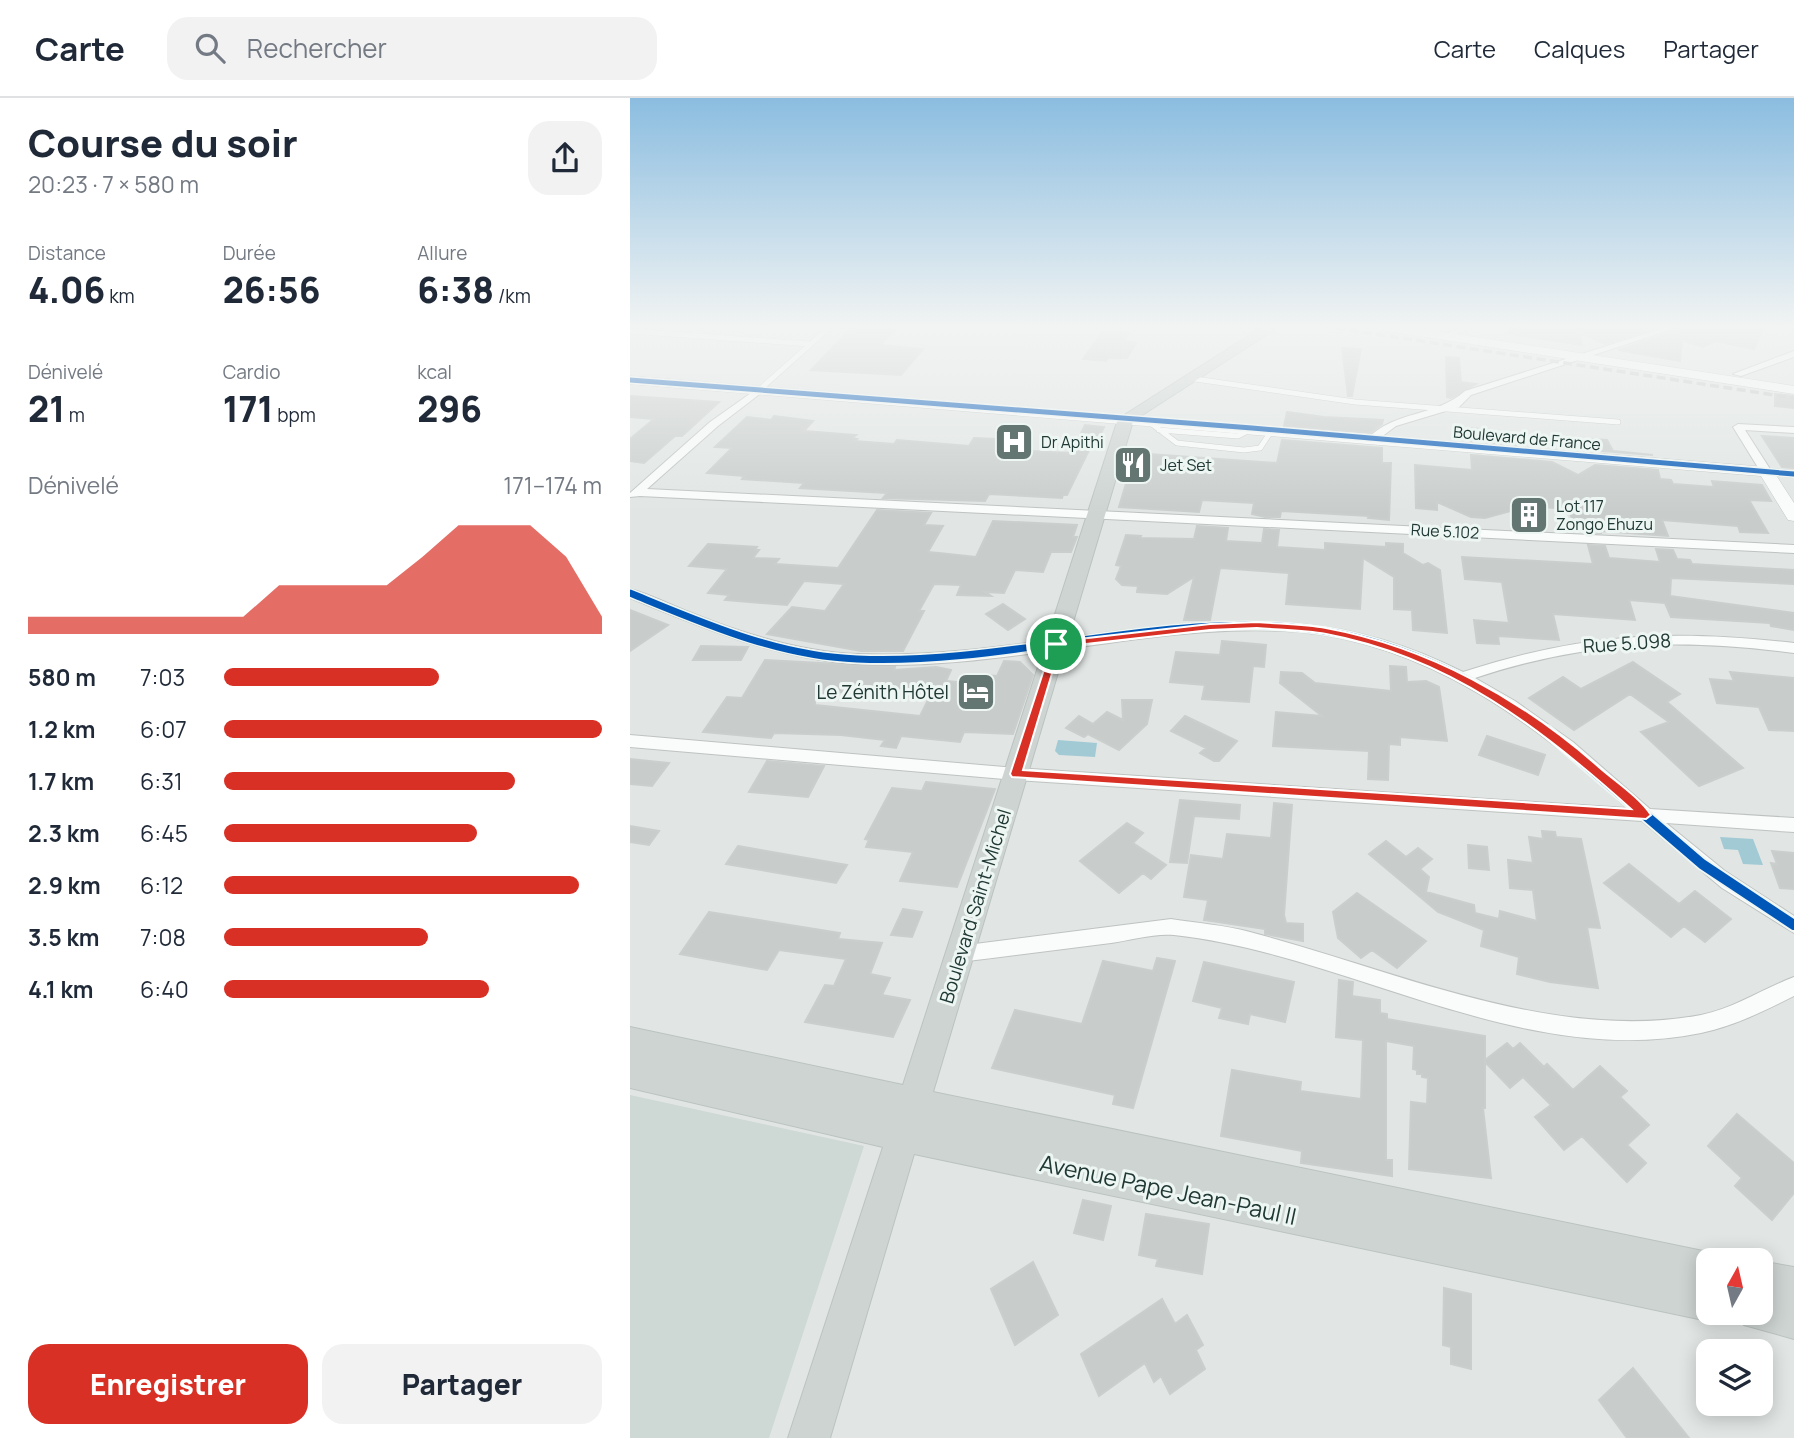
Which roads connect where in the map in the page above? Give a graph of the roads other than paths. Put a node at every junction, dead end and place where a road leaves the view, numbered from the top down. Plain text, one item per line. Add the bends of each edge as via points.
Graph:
1 (729, 389) edge
2 (761, 389) edge
3 (1178, 389) edge
4 (1261, 389) edge
5 (1482, 389) edge
6 (758, 391) junction
7 (1618, 422) dead end
8 (1144, 424) junction
9 (1272, 430) junction
10 (1794, 430) edge
11 (1373, 439) junction
12 (1766, 472) junction
13 (1794, 474) edge
14 (634, 496) edge
15 (1097, 514) junction
16 (1794, 516) edge
17 (1794, 549) edge
18 (630, 593) edge
19 (1056, 644) junction
20 (1794, 648) edge
21 (1464, 677) junction
22 (630, 741) edge
23 (1016, 774) junction
24 (1646, 815) junction
25 (1794, 825) edge
26 (1794, 925) edge
27 (960, 954) junction
28 (1794, 986) edge
29 (630, 1042) edge
30 (630, 1072) edge
31 (908, 1120) junction
32 (1696, 1267) edge
33 (1773, 1282) edge
34 (1794, 1286) edge
35 (1696, 1299) edge
36 (1773, 1315) edge
37 (1794, 1320) edge
38 (809, 1438) edge

1 - 6 street, Boulevard de France
2 - 6 lane
3 - 8 main road
4 - 7 lane via 1355,402
5 - 11 street via 1455,405 1392,424
6 - 8 street, Boulevard de France
6 - 14 street
8 - 9 street, Boulevard de France
8 - 9 lane via 1177,443 1244,450 1260,448
8 - 15 main road, Boulevard Saint-Michel
9 - 11 street, Boulevard de France
10 - 12 street via 1738,427
11 - 12 street, Boulevard de France
12 - 13 street, Boulevard de France
12 - 16 street
14 - 15 street, Rue 5.102
15 - 17 street, Rue 5.102
15 - 19 main road, Boulevard Saint-Michel
18 - 19 street via 758,641 852,659 922,659
19 - 21 street via 1210,627 1278,625 1373,642
19 - 23 main road, Boulevard Saint-Michel
20 - 21 street, Rue 5.098 via 1723,641 1615,641 1529,656
21 - 24 street via 1573,751
22 - 23 street
23 - 24 street
23 - 27 main road, Boulevard Saint-Michel
24 - 25 street
24 - 26 street via 1718,876
27 - 28 street via 1134,930 1184,928 1247,939 1492,1012 1631,1032 1711,1023 1751,1011
27 - 31 main road, Boulevard Saint-Michel
29 - 31 main road, Avenue Pape Jean-Paul II
30 - 31 main road, Avenue Pape Jean-Paul II
31 - 32 main road, Avenue Pape Jean-Paul II
31 - 35 main road, Avenue Pape Jean-Paul II
31 - 38 main road, Boulevard Saint-Michel
33 - 34 main road
36 - 37 main road

